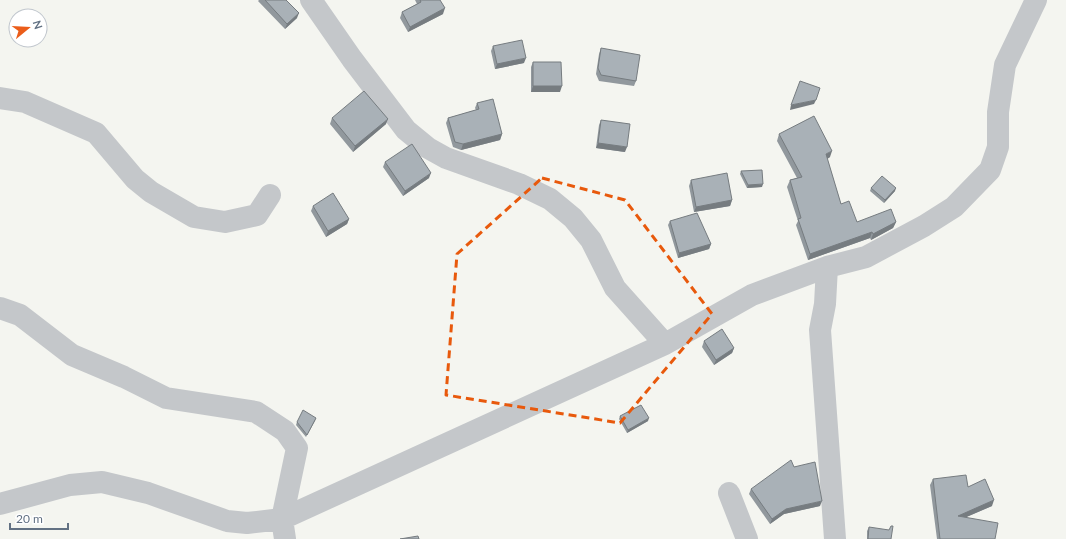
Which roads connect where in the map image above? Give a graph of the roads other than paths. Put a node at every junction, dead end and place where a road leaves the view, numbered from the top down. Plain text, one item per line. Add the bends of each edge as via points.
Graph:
1 (311, 0) edge
2 (1036, 0) edge
3 (0, 98) edge
4 (270, 195) dead end
5 (827, 267) junction
6 (0, 308) edge
7 (665, 344) junction
8 (729, 493) dead end
9 (0, 504) edge
10 (283, 529) edge
11 (747, 539) edge
12 (835, 539) edge

1 - 7 street via 406,130 428,148 446,158 519,184 550,199 573,218 591,240 615,288
2 - 5 street via 1005,65 998,112 998,147 990,170 954,207 924,226 866,257
3 - 4 street via 25,102 96,133 135,179 151,192 194,217 225,222 257,215
5 - 7 street via 752,295
5 - 12 street via 825,304 820,330
6 - 10 street via 20,314 72,355 166,398 256,412 285,431 297,448
7 - 10 street
8 - 11 street
9 - 10 street via 70,485 102,482 148,493 227,522

